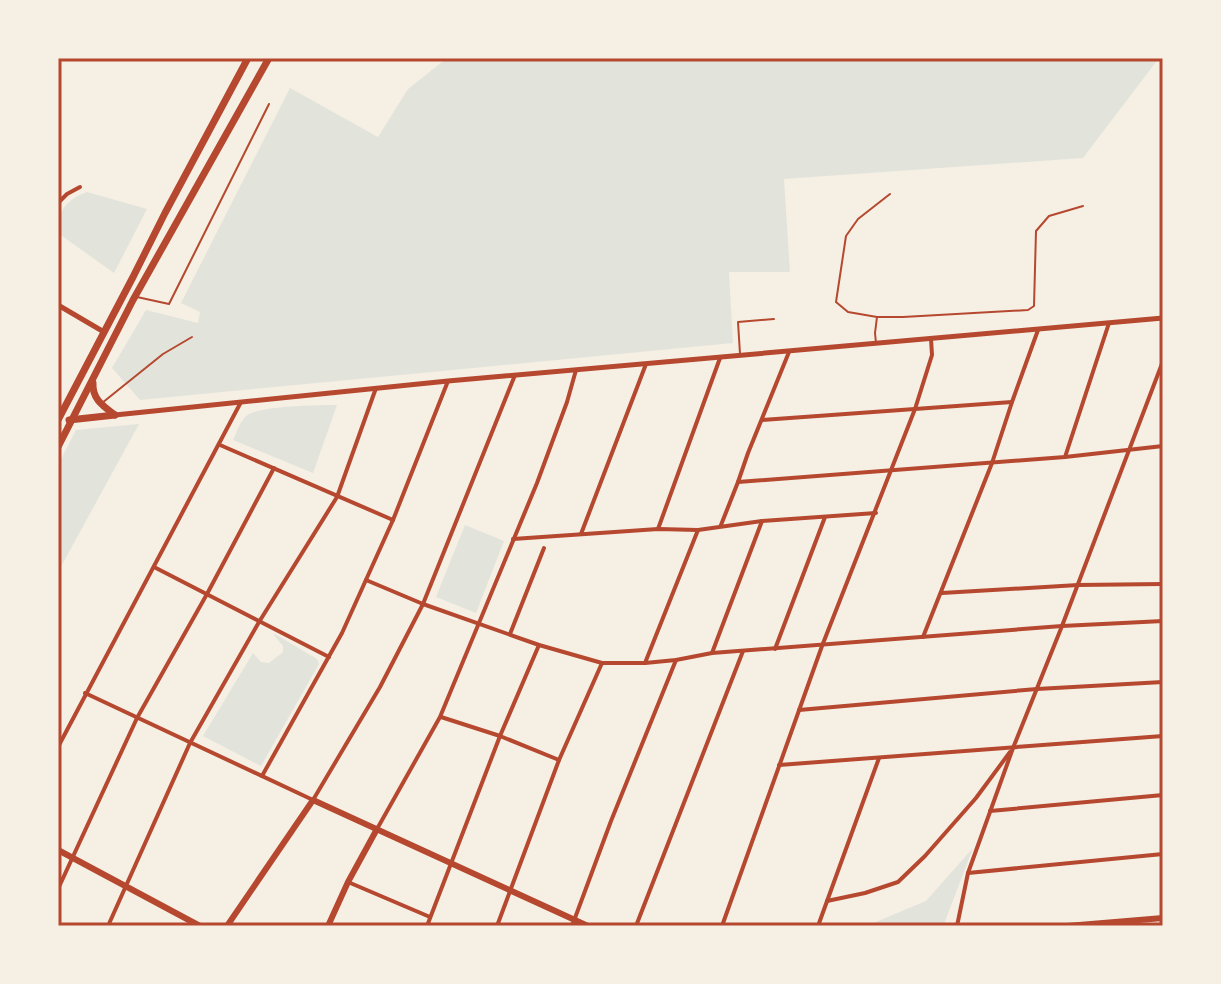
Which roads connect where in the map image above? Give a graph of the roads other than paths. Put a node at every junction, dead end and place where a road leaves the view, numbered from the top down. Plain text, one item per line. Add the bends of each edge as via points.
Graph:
1 (248, 58) edge
2 (269, 58) edge
3 (269, 104) dead end
4 (80, 187) dead end
5 (890, 194) dead end
6 (58, 203) edge
7 (1083, 206) dead end
8 (136, 296) junction
9 (58, 305) edge
10 (877, 317) junction
11 (1163, 318) edge
12 (774, 319) dead end
13 (1109, 323) junction
14 (1038, 330) junction
15 (104, 332) junction
16 (192, 337) dead end
17 (931, 339) junction
18 (876, 344) junction
19 (789, 352) junction
20 (741, 355) junction
21 (720, 358) junction
22 (1163, 361) edge
23 (646, 364) junction
24 (576, 370) junction
25 (515, 375) junction
26 (94, 377) junction
27 (448, 381) junction
28 (376, 388) junction
29 (241, 402) junction
30 (1012, 402) junction
31 (101, 404) junction
32 (915, 409) junction
33 (115, 415) junction
34 (72, 419) junction
35 (58, 420) edge
36 (762, 420) junction
37 (220, 445) junction
38 (58, 447) edge
39 (1162, 447) edge
40 (1129, 449) junction
41 (1065, 457) junction
42 (992, 463) junction
43 (274, 468) junction
44 (891, 470) junction
45 (738, 482) junction
46 (337, 497) junction
47 (876, 513) junction
48 (825, 517) junction
49 (393, 520) junction
50 (762, 521) junction
51 (721, 525) junction
52 (658, 529) junction
53 (698, 530) junction
54 (581, 534) junction
55 (513, 539) junction
56 (544, 548) dead end
57 (154, 567) junction
58 (366, 580) junction
59 (1163, 584) edge
60 (1078, 585) junction
61 (941, 593) junction
62 (207, 594) junction
63 (423, 604) junction
64 (1163, 621) edge
65 (259, 622) junction
66 (479, 623) junction
67 (1062, 626) junction
68 (510, 634) junction
69 (923, 637) junction
70 (539, 645) junction
71 (822, 646) junction
72 (775, 649) junction
73 (743, 651) junction
74 (712, 653) junction
75 (330, 657) junction
76 (676, 660) junction
77 (602, 663) junction
78 (645, 663) junction
79 (1163, 682) edge
80 (1037, 689) junction
81 (85, 693) junction
82 (799, 710) junction
83 (440, 717) junction
84 (137, 718) junction
85 (500, 736) junction
86 (1163, 736) edge
87 (190, 743) junction
88 (58, 747) edge
89 (1013, 748) junction
90 (879, 758) junction
91 (559, 760) junction
92 (779, 765) junction
93 (262, 776) junction
94 (1163, 795) edge
95 (313, 800) junction
96 (990, 811) junction
97 (377, 829) junction
98 (58, 850) edge
99 (1163, 854) edge
100 (72, 857) junction
101 (452, 864) junction
102 (968, 873) junction
103 (348, 882) junction
104 (125, 886) junction
105 (58, 889) edge
106 (511, 891) junction
107 (827, 901) junction
108 (430, 917) junction
109 (1163, 918) edge
110 (573, 923) edge
111 (191, 924) edge
112 (108, 926) edge
113 (200, 926) edge
114 (227, 926) edge
115 (328, 926) edge
116 (427, 926) edge
117 (497, 926) edge
118 (588, 926) edge
119 (636, 926) edge
120 (722, 926) edge
121 (818, 926) edge
122 (957, 926) edge
123 (1067, 926) edge

1 - 15 main road
2 - 8 main road
3 - 8 lane via 169,304
4 - 6 street
5 - 10 lane via 858,219 846,236 836,302 848,312
7 - 10 lane via 1049,216 1036,231 1034,306 1028,310
8 - 26 main road
9 - 15 street
10 - 18 lane
11 - 13 street
12 - 20 lane via 738,322
13 - 14 street
13 - 41 street
14 - 17 street
14 - 30 street
15 - 35 main road
16 - 31 lane
17 - 18 street
17 - 32 street via 932,355
18 - 19 street
19 - 20 street
19 - 36 street
20 - 21 street
21 - 23 street
21 - 52 street
22 - 40 street
23 - 24 street
23 - 54 street
24 - 25 street
24 - 55 street
25 - 27 street
25 - 63 street
26 - 31 main road via 93,391
26 - 34 main road
27 - 28 street
27 - 49 street
28 - 29 street
28 - 46 street
29 - 33 street
29 - 37 street
30 - 32 street
30 - 42 street
31 - 33 main road
32 - 36 street
32 - 44 street
33 - 34 main road
34 - 35 main road
34 - 38 main road
36 - 45 street
37 - 43 street
37 - 57 street
39 - 40 street
40 - 41 street
40 - 60 street
41 - 42 street
42 - 44 street
42 - 61 street
43 - 46 street
43 - 62 street
44 - 45 street
44 - 47 street
45 - 51 street
46 - 49 street
46 - 65 street
47 - 48 street
47 - 71 street
48 - 50 street
48 - 72 street
49 - 58 street
50 - 51 street
50 - 74 street
51 - 53 street
52 - 53 street
52 - 54 street
53 - 78 street
54 - 55 street
55 - 66 street
56 - 68 street
57 - 62 street
57 - 81 street
58 - 63 street
58 - 75 street
59 - 60 street
60 - 61 street
60 - 67 street
61 - 69 street
62 - 65 street
62 - 84 street
63 - 66 street
63 - 95 street
64 - 67 street
65 - 75 street
65 - 87 street
66 - 68 street
66 - 83 street
67 - 69 street
67 - 80 street
68 - 70 street
69 - 71 street
70 - 77 street
70 - 85 street
71 - 72 street
71 - 82 street
72 - 73 street
73 - 74 street
73 - 119 street
74 - 76 street
75 - 93 street
76 - 78 street
76 - 110 street
77 - 78 street
77 - 91 street
79 - 80 street
80 - 82 street
80 - 89 street
81 - 84 street
81 - 88 street
82 - 92 street
83 - 85 street
83 - 97 street
84 - 87 street
84 - 100 street
85 - 91 street
85 - 101 street
86 - 89 street
87 - 93 street
87 - 104 street
89 - 90 street
89 - 96 street
89 - 107 street via 976,798 898,882
90 - 92 street
90 - 107 street
91 - 106 street
92 - 120 street
93 - 95 street
94 - 96 street
95 - 97 main road
95 - 114 main road
96 - 102 street
97 - 101 main road
97 - 103 main road
98 - 100 main road
99 - 102 street
100 - 104 main road
100 - 105 street
101 - 106 main road
101 - 108 street
102 - 122 street
103 - 108 street
103 - 115 main road
104 - 111 main road
104 - 112 street
106 - 110 main road
106 - 117 street
107 - 121 street
108 - 116 street
109 - 123 main road
110 - 118 main road
111 - 113 main road

